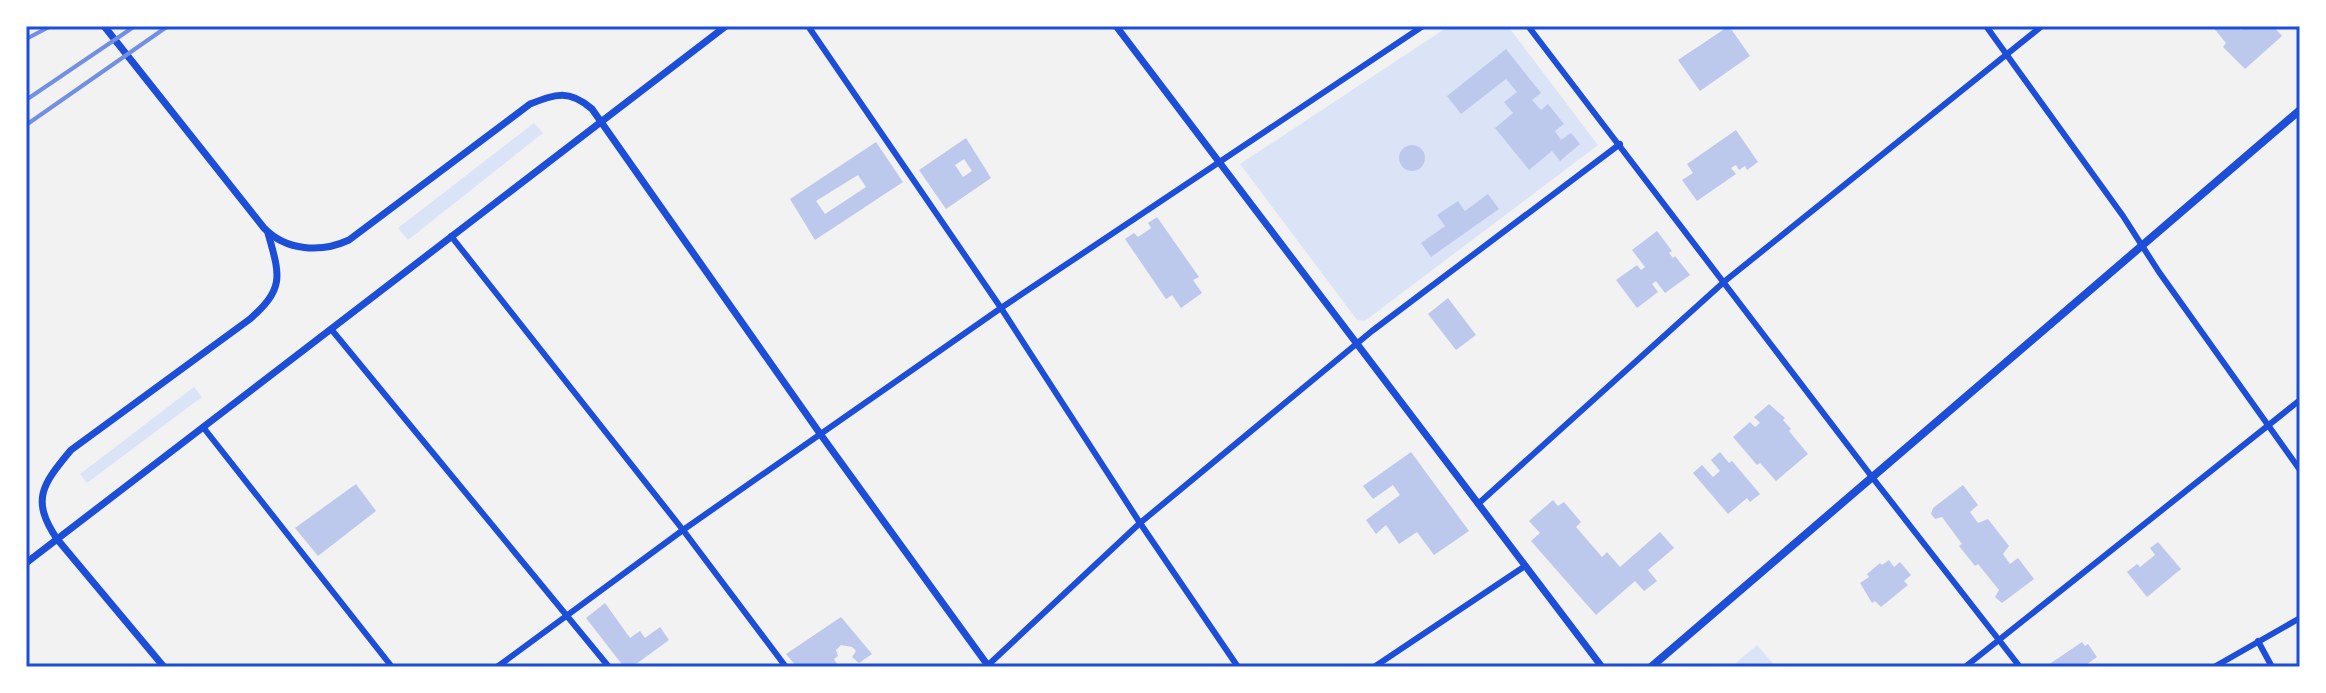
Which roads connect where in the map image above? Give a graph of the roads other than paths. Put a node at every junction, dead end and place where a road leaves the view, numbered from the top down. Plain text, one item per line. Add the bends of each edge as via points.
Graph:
1 (104, 26) edge
2 (726, 26) edge
3 (808, 26) edge
4 (1116, 26) edge
5 (1423, 26) edge
6 (1528, 26) edge
7 (1986, 26) edge
8 (2042, 26) edge
9 (2006, 54) junction
10 (2300, 110) edge
11 (600, 122) junction
12 (1620, 144) junction
13 (1218, 161) junction
14 (266, 230) junction
15 (451, 236) junction
16 (2142, 246) junction
17 (1725, 281) junction
18 (1001, 308) junction
19 (331, 329) junction
20 (1357, 345) junction
21 (2300, 400) edge
22 (2267, 426) junction
23 (203, 427) junction
24 (821, 435) junction
25 (2300, 470) edge
26 (1872, 477) junction
27 (1478, 504) junction
28 (1140, 523) junction
29 (683, 530) junction
30 (57, 539) junction
31 (26, 563) edge
32 (1525, 566) junction
33 (569, 617) junction
34 (2300, 618) edge
35 (1999, 640) junction
36 (2258, 641) junction
37 (164, 667) edge
38 (392, 667) edge
39 (497, 667) edge
40 (609, 667) edge
41 (786, 667) edge
42 (988, 667) edge
43 (1238, 667) edge
44 (1374, 667) edge
45 (1602, 667) edge
46 (1651, 667) edge
47 (1965, 667) edge
48 (2020, 667) edge
49 (2214, 667) edge
50 (2272, 667) edge

1 - 14 street
2 - 11 street
3 - 18 street
4 - 13 street
5 - 13 street
6 - 12 street
7 - 9 street
8 - 9 street
9 - 16 street
9 - 17 street
10 - 16 main road
11 - 14 street via 579,98 551,95 530,104 349,240 324,248 297,247
11 - 15 street
11 - 24 street
12 - 17 street
12 - 20 street
13 - 18 street
13 - 20 street
14 - 30 street via 277,285 267,303 71,450 43,493 43,517
15 - 19 street
15 - 29 street
16 - 22 street
16 - 26 main road
17 - 26 street
17 - 27 street
18 - 24 street
18 - 28 street
19 - 23 street
19 - 33 street
20 - 27 street
20 - 28 street
21 - 22 street
22 - 25 street
22 - 35 street
23 - 30 street
23 - 38 street
24 - 29 street
24 - 42 street
26 - 35 street
26 - 46 main road
27 - 32 street
28 - 42 street
28 - 43 street
29 - 33 street
29 - 41 street
30 - 31 street
30 - 37 street
32 - 44 street
32 - 45 street
33 - 39 street
33 - 40 street
34 - 36 street
35 - 47 street
35 - 48 street
36 - 49 street
36 - 50 street

